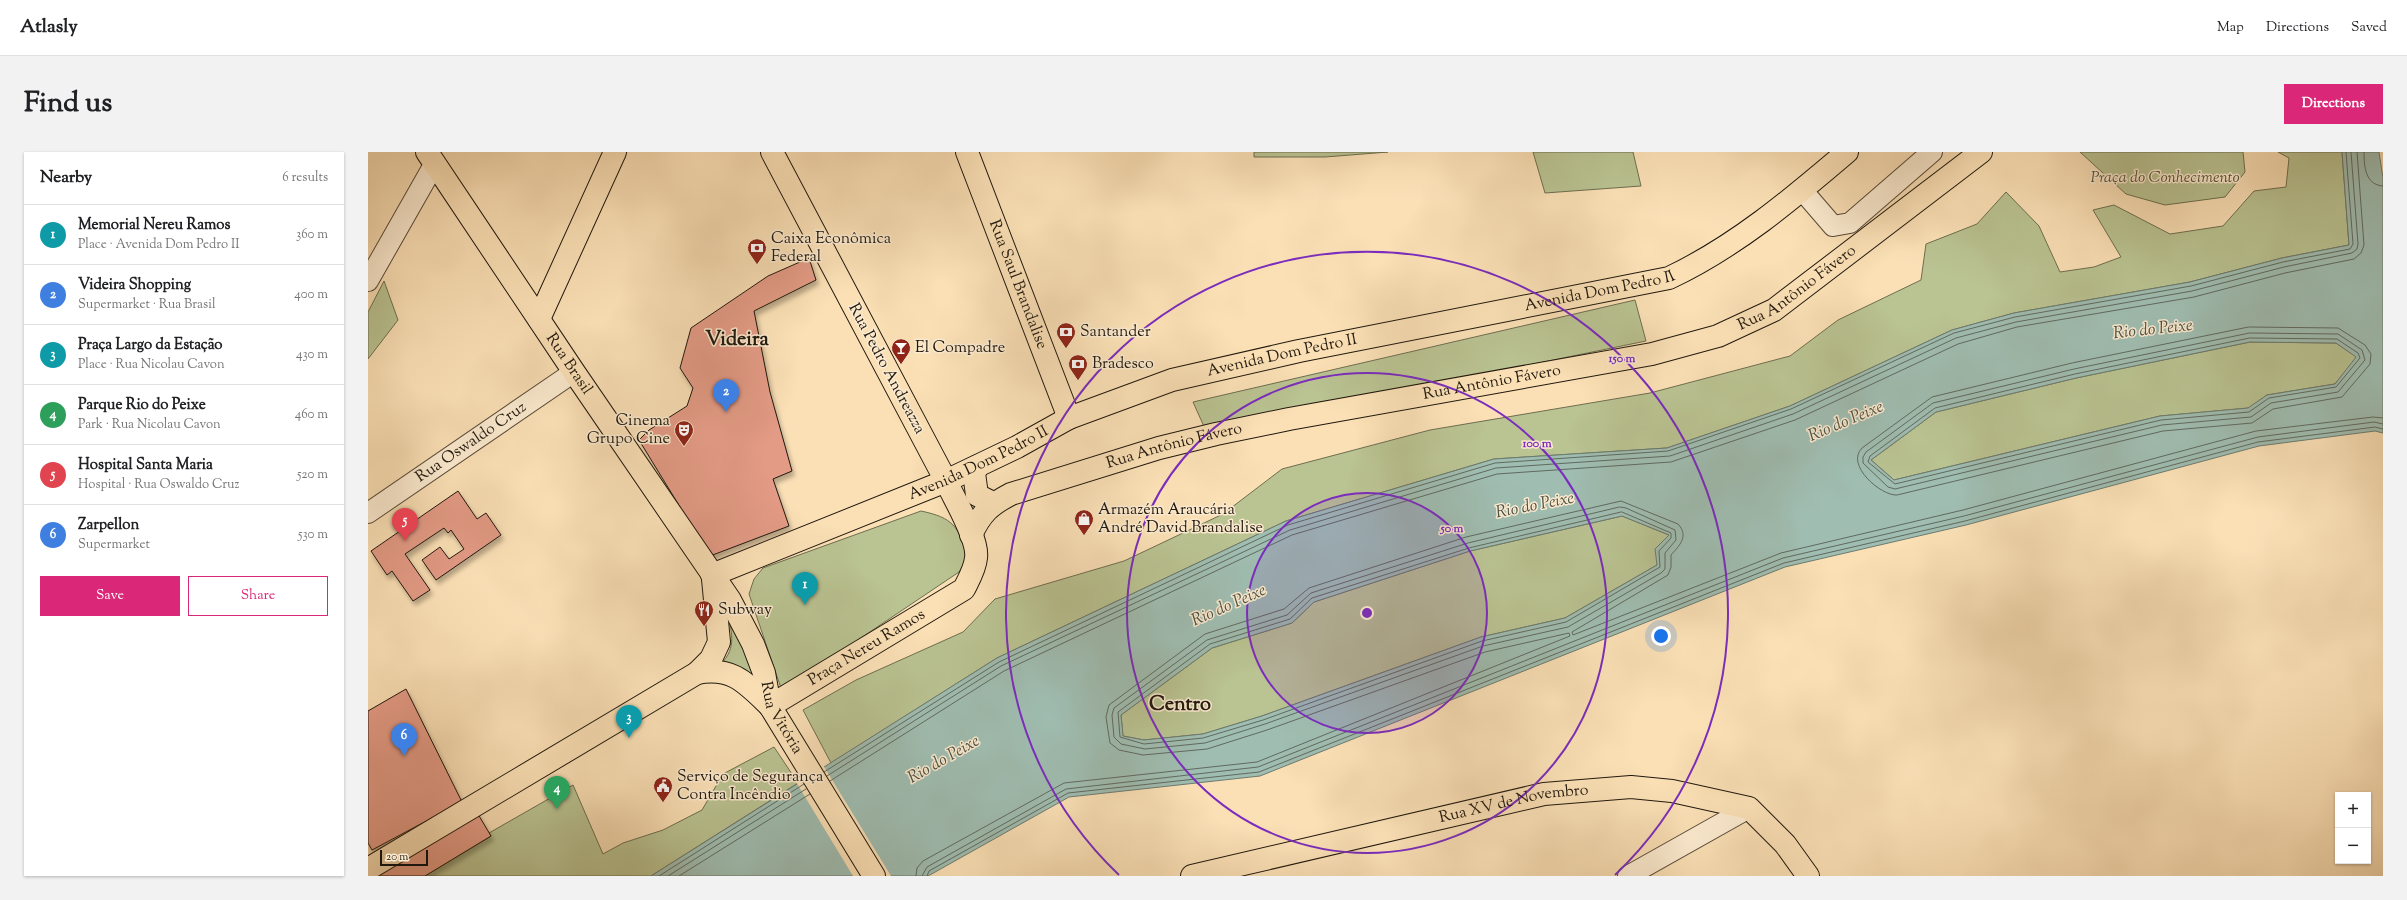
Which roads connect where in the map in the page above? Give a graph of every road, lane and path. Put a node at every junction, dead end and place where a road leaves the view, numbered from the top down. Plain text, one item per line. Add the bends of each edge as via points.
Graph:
1 (615, 152) edge
2 (772, 152) edge
3 (967, 152) edge
4 (1833, 152) edge
5 (1847, 152) edge
6 (1932, 152) edge
7 (1981, 152) edge
8 (431, 157) edge
9 (1802, 190) junction
10 (368, 279) edge
11 (539, 319) junction
12 (574, 372) junction
13 (1069, 418) junction
14 (978, 466) junction
15 (946, 481) junction
16 (993, 503) junction
17 (368, 513) edge
18 (971, 535) junction
19 (712, 576) junction
20 (964, 589) joint
21 (697, 673) junction
22 (770, 706) junction
23 (1749, 808) junction
24 (368, 870) edge
25 (874, 876) edge
26 (1192, 876) edge
27 (1628, 876) edge
28 (1808, 876) edge

1 - 11 main road
2 - 15 main road, Rua Pedro Andreazza
3 - 13 main road, Rua Saul Brandalise
4 - 9 main road
5 - 9 main road, Avenida Dom Pedro II
6 - 9 street via 1850,223 1833,226
7 - 16 main road, Rua Antônio Fávero via 1774,310 1718,336 1652,354 1216,434 1159,448 1038,485
8 - 10 street
8 - 11 main road, Rua Brasil
9 - 13 main road, Avenida Dom Pedro II via 1703,262 1670,278 1306,350 1172,380
11 - 12 main road, Rua Brasil
12 - 17 street, Rua Oswaldo Cruz
12 - 19 main road, Rua Brasil
13 - 14 main road, Avenida Dom Pedro II
14 - 15 main road, Avenida Dom Pedro II
14 - 16 main road via 974,473 977,495
15 - 18 main road, Rua Pedro Andreazza
15 - 19 main road, Avenida Dom Pedro II
16 - 18 main road, Rua Antônio Fávero via 978,519
18 - 20 main road, Rua Pedro Andreazza via 977,556
19 - 21 main road via 719,642 711,659
19 - 22 main road, Rua Vitória via 730,600 753,644 764,674
20 - 22 main road, Praça Nereu Ramos
21 - 22 main road via 713,670 733,675
21 - 24 main road
22 - 25 main road, Rua Vitória
23 - 26 main road, Rua XV de Novembro via 1672,791 1631,787 1544,794
23 - 27 street
23 - 28 main road via 1785,844

